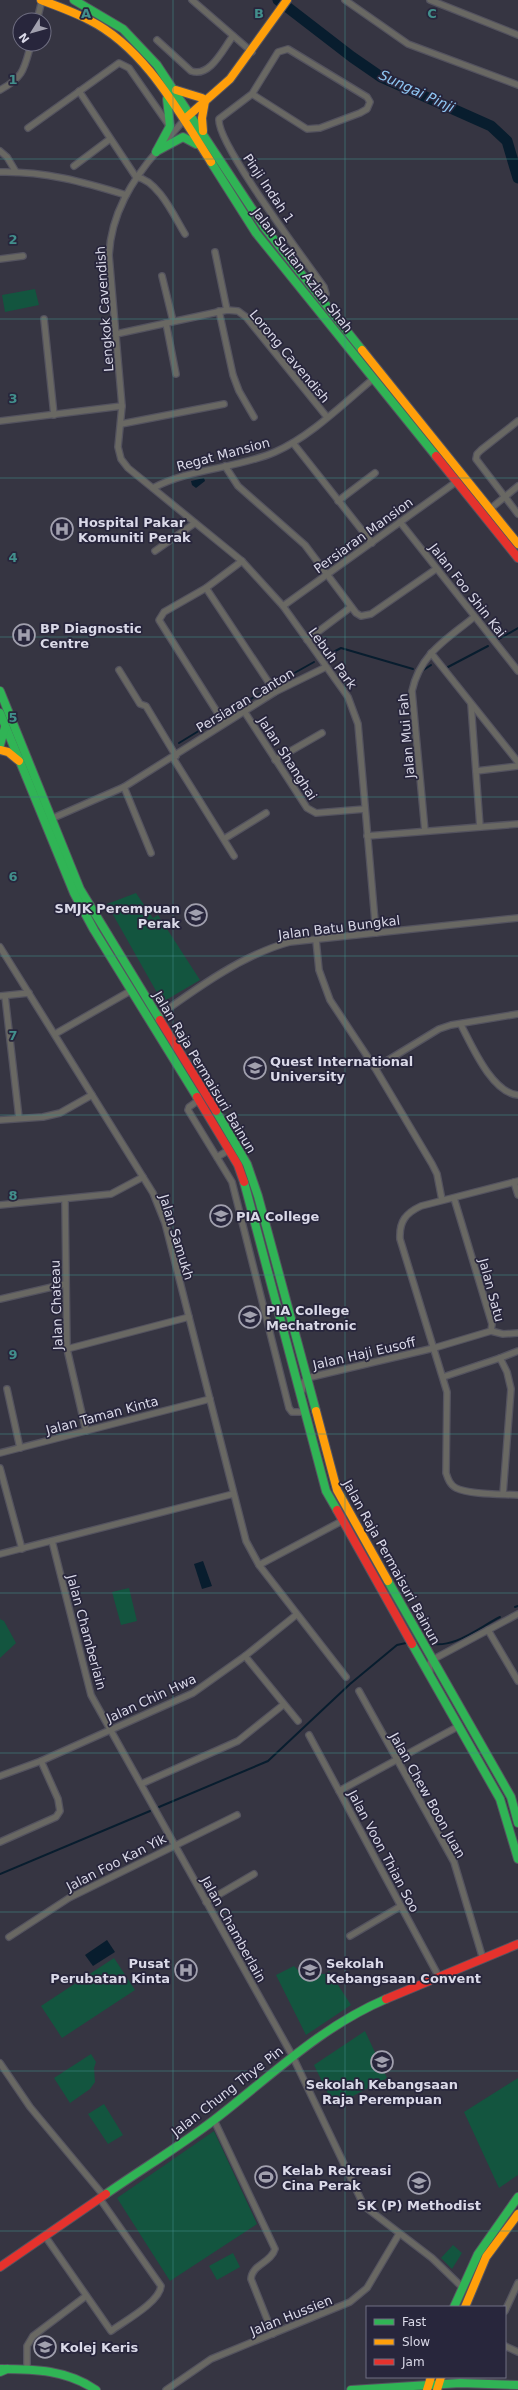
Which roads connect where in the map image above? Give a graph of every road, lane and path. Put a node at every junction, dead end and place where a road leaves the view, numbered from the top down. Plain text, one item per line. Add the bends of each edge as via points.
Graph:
1 (42, 0) edge
2 (74, 0) edge
3 (192, 0) edge
4 (283, 0) edge
5 (287, 0) edge
6 (345, 0) edge
7 (430, 0) edge
8 (39, 12) edge
9 (267, 27) junction
10 (518, 34) edge
11 (233, 36) junction
12 (157, 40) dead end
13 (249, 50) junction
14 (29, 52) edge
15 (518, 85) edge
16 (0, 90) edge
17 (176, 90) junction
18 (79, 91) junction
19 (166, 94) junction
20 (252, 94) junction
21 (204, 100) junction
22 (189, 111) junction
23 (184, 120) junction
24 (170, 126) junction
25 (28, 128) dead end
26 (203, 134) junction
27 (110, 139) junction
28 (201, 149) junction
29 (0, 151) edge
30 (156, 152) junction
31 (74, 166) dead end
32 (0, 172) edge
33 (16, 172) junction
34 (136, 177) junction
35 (126, 195) junction
36 (185, 234) dead end
37 (216, 252) dead end
38 (23, 256) dead end
39 (0, 259) edge
40 (162, 276) dead end
41 (323, 301) junction
42 (227, 310) junction
43 (219, 311) junction
44 (44, 320) dead end
45 (173, 321) junction
46 (166, 322) junction
47 (116, 334) junction
48 (176, 374) dead end
49 (373, 379) junction
50 (224, 404) dead end
51 (122, 406) junction
52 (54, 414) junction
53 (254, 417) dead end
54 (326, 417) junction
55 (0, 422) edge
56 (518, 422) edge
57 (121, 424) junction
58 (293, 443) junction
59 (225, 466) junction
60 (128, 468) joint
61 (375, 473) dead end
62 (456, 482) junction
63 (518, 486) edge
64 (153, 488) junction
65 (504, 497) junction
66 (338, 501) junction
67 (490, 509) junction
68 (518, 514) edge
69 (400, 522) junction
70 (195, 523) junction
71 (372, 542) junction
72 (518, 544) edge
73 (155, 551) dead end
74 (518, 553) edge
75 (518, 558) edge
76 (242, 561) junction
77 (436, 568) junction
78 (327, 574) junction
79 (206, 588) junction
80 (283, 606) junction
81 (351, 607) junction
82 (474, 617) junction
83 (307, 640) junction
84 (431, 653) junction
85 (326, 667) junction
86 (119, 670) dead end
87 (518, 671) edge
88 (0, 691) edge
89 (275, 692) junction
90 (472, 704) junction
91 (244, 711) junction
92 (0, 714) edge
93 (224, 724) junction
94 (5, 725) junction
95 (15, 727) junction
96 (322, 733) dead end
97 (12, 744) junction
98 (0, 745) edge
99 (0, 749) edge
100 (27, 756) junction
101 (175, 757) junction
102 (275, 760) junction
103 (20, 762) junction
104 (518, 762) edge
105 (518, 766) edge
106 (476, 771) junction
107 (124, 787) junction
108 (365, 809) junction
109 (266, 812) dead end
110 (53, 818) junction
111 (518, 824) edge
112 (480, 827) junction
113 (426, 831) junction
114 (367, 836) junction
115 (224, 839) junction
116 (151, 853) dead end
117 (234, 856) dead end
118 (518, 918) edge
119 (376, 933) junction
120 (316, 940) junction
121 (0, 947) edge
122 (132, 990) junction
123 (29, 993) junction
124 (3, 996) edge
125 (518, 1014) edge
126 (158, 1016) junction
127 (461, 1025) junction
128 (55, 1034) junction
129 (165, 1046) junction
130 (375, 1068) junction
131 (92, 1095) junction
132 (518, 1095) edge
133 (199, 1100) junction
134 (19, 1118) junction
135 (0, 1120) edge
136 (229, 1150) junction
137 (218, 1157) junction
138 (143, 1177) junction
139 (516, 1181) edge
140 (518, 1195) edge
141 (454, 1198) junction
142 (65, 1200) junction
143 (442, 1200) junction
144 (0, 1205) edge
145 (65, 1284) junction
146 (0, 1299) edge
147 (189, 1317) junction
148 (491, 1331) junction
149 (518, 1333) edge
150 (434, 1348) junction
151 (67, 1349) junction
152 (518, 1350) edge
153 (500, 1358) junction
154 (443, 1377) junction
155 (307, 1378) junction
156 (7, 1389) dead end
157 (210, 1399) junction
158 (304, 1411) junction
159 (86, 1431) junction
160 (20, 1448) junction
161 (0, 1453) edge
162 (0, 1468) edge
163 (233, 1494) junction
164 (502, 1494) junction
165 (518, 1495) edge
166 (342, 1521) junction
167 (52, 1541) junction
168 (22, 1549) junction
169 (0, 1554) edge
170 (259, 1565) junction
171 (518, 1614) edge
172 (296, 1615) junction
173 (488, 1630) junction
174 (245, 1656) junction
175 (432, 1660) junction
176 (346, 1677) dead end
177 (432, 1679) junction
178 (518, 1681) edge
179 (359, 1691) dead end
180 (283, 1705) junction
181 (298, 1720) dead end
182 (459, 1726) junction
183 (110, 1729) junction
184 (309, 1735) dead end
185 (396, 1760) junction
186 (41, 1761) junction
187 (0, 1776) edge
188 (140, 1784) junction
189 (339, 1791) junction
190 (514, 1795) edge
191 (237, 1815) dead end
192 (518, 1823) edge
193 (0, 1842) edge
194 (174, 1844) junction
195 (518, 1859) edge
196 (254, 1874) dead end
197 (206, 1902) junction
198 (401, 1906) junction
199 (350, 1936) dead end
200 (9, 1938) dead end
201 (518, 1944) edge
202 (518, 1949) edge
203 (483, 1959) junction
204 (439, 1977) junction
205 (292, 2055) junction
206 (0, 2063) edge
207 (214, 2120) junction
208 (518, 2197) edge
209 (102, 2198) junction
210 (518, 2214) edge
211 (399, 2234) junction
212 (45, 2236) junction
213 (0, 2267) edge
214 (518, 2283) edge
215 (462, 2287) junction
216 (86, 2296) junction
217 (454, 2306) edge
218 (465, 2306) edge
219 (506, 2309) edge
220 (273, 2334) junction
221 (506, 2346) edge
222 (518, 2352) edge
223 (27, 2369) junction
224 (2, 2370) edge
225 (458, 2380) edge
226 (439, 2384) edge
227 (430, 2385) edge
228 (518, 2385) edge
229 (96, 2390) edge
230 (166, 2390) edge
231 (351, 2390) edge

1 - 8 street
1 - 19 main road, Jalan Sultan Azlan Shah via 90,20 126,45 141,60
2 - 17 main road, Jalan Sultan Azlan Shah via 115,24 136,41
3 - 11 street
4 - 9 main road
5 - 9 main road
6 - 15 street via 408,44
7 - 10 street
9 - 13 main road
11 - 12 street via 209,68 197,73
11 - 13 street
13 - 21 main road
14 - 16 street via 23,74
17 - 21 main road
17 - 22 main road, Jalan Sultan Azlan Shah
18 - 24 street via 114,65 124,64
18 - 25 street
18 - 27 street
19 - 23 main road, Jalan Sultan Azlan Shah
19 - 24 main road
20 - 20 street via 307,129 320,128 360,113 368,109 370,102 367,97 288,49 278,52
20 - 41 street, Pinji Indah 1 via 224,115 219,125 244,172 324,287 326,294
21 - 22 main road
21 - 26 main road
22 - 23 main road
22 - 26 main road, Jalan Sultan Azlan Shah
23 - 28 main road, Jalan Sultan Azlan Shah
23 - 30 street, Lengkok Cavendish
24 - 30 main road
26 - 41 main road, Jalan Sultan Azlan Shah via 264,227
27 - 31 street
27 - 34 street
28 - 30 main road via 183,137
28 - 49 main road, Jalan Sultan Azlan Shah via 256,233
29 - 33 street
30 - 34 street, Lengkok Cavendish
32 - 33 street
33 - 35 street via 66,178
34 - 35 street, Lengkok Cavendish
34 - 36 street via 150,182
35 - 47 street, Lengkok Cavendish via 114,219 110,241
37 - 42 street
38 - 39 street
40 - 45 street
41 - 67 main road, Jalan Sultan Azlan Shah
42 - 43 street, Lorong Cavendish
42 - 54 street, Lorong Cavendish via 238,311 246,317
43 - 45 street, Lorong Cavendish
43 - 53 street via 233,375
44 - 52 street
45 - 46 street, Lorong Cavendish
46 - 47 street, Lorong Cavendish
46 - 48 street
47 - 51 street, Lengkok Cavendish
49 - 54 street, Regat Mansion
49 - 62 main road, Jalan Sultan Azlan Shah
50 - 57 street
51 - 52 street
51 - 57 street, Lengkok Cavendish
52 - 55 street
54 - 58 street, Regat Mansion
56 - 65 street via 481,450 476,459
57 - 60 street, Lengkok Cavendish via 118,447 121,459
58 - 59 street, Regat Mansion via 262,457
58 - 66 street
59 - 64 street, Regat Mansion via 177,478
59 - 78 street via 238,486 306,545
60 - 64 street, Lebuh Park
61 - 66 street
62 - 69 street, Persiaran Mansion
62 - 75 main road, Jalan Sultan Azlan Shah
63 - 65 street
64 - 70 street, Lebuh Park
65 - 67 street
65 - 68 street
66 - 71 street
67 - 72 main road, Jalan Sultan Azlan Shah
67 - 74 main road via 491,518
69 - 71 street, Persiaran Mansion
69 - 77 street, Jalan Foo Shin Kai
70 - 73 street
70 - 76 street, Lebuh Park
71 - 78 street, Persiaran Mansion
76 - 79 street
76 - 80 street, Lebuh Park
77 - 81 street via 366,616 356,613
77 - 82 street, Jalan Foo Shin Kai
78 - 80 street, Persiaran Mansion
78 - 81 street
79 - 89 street
79 - 93 street via 161,615 161,625
80 - 83 street, Lebuh Park
81 - 83 street
82 - 84 street, Jalan Mui Fah
82 - 87 street, Jalan Foo Shin Kai
83 - 85 street, Lebuh Park
84 - 90 street
84 - 113 street, Jalan Mui Fah via 415,676 412,691
85 - 89 street, Persiaran Canton
85 - 108 street, Lebuh Park via 355,710
86 - 101 street via 140,704 146,706
88 - 95 main road, Jalan Raja Permaisuri Bainun
89 - 91 street, Persiaran Canton
90 - 104 street
90 - 106 street
91 - 93 street, Persiaran Canton
91 - 102 street, Jalan Shanghai
92 - 94 main road, Jalan Raja Permaisuri Bainun
93 - 101 street, Persiaran Canton
94 - 97 main road, Jalan Raja Permaisuri Bainun
94 - 98 main road
95 - 97 main road via 15,740
95 - 100 main road, Jalan Raja Permaisuri Bainun
96 - 102 street
97 - 99 main road
97 - 100 main road via 19,746
97 - 103 main road, Jalan Raja Permaisuri Bainun
99 - 103 main road
100 - 110 main road, Jalan Raja Permaisuri Bainun
101 - 107 street, Persiaran Canton
101 - 115 street
102 - 108 street, Jalan Shanghai via 311,811 316,813
103 - 122 main road, Jalan Raja Permaisuri Bainun via 74,893
105 - 106 street
106 - 112 street
107 - 110 street, Persiaran Canton
107 - 116 street
108 - 114 street, Lebuh Park
109 - 115 street
110 - 126 main road, Jalan Raja Permaisuri Bainun via 80,889
111 - 112 street
112 - 113 street
113 - 114 street
114 - 119 street, Lebuh Park
115 - 117 street
118 - 119 street, Jalan Batu Bungkal
119 - 120 street, Jalan Batu Bungkal
120 - 126 street, Jalan Batu Bungkal via 290,942 264,950
120 - 130 street via 319,970 330,1000
121 - 123 street, Jalan Samukh
122 - 128 street
122 - 129 main road, Jalan Raja Permaisuri Bainun
123 - 124 street
123 - 128 street, Jalan Samukh
124 - 134 street
125 - 127 street
126 - 129 main road via 156,1024
126 - 155 main road, Jalan Raja Permaisuri Bainun via 247,1164
127 - 130 street via 439,1029
127 - 132 street via 502,1090
128 - 131 street, Jalan Samukh
129 - 133 main road, Jalan Raja Permaisuri Bainun
130 - 143 street via 432,1164 437,1174
131 - 134 street via 60,1113
131 - 138 street, Jalan Samukh
133 - 136 main road, Jalan Raja Permaisuri Bainun
133 - 137 street, Jalan Raja Permaisuri Bainun via 188,1110
134 - 135 street
136 - 137 street
136 - 158 main road, Jalan Raja Permaisuri Bainun via 238,1165 250,1199
137 - 158 street, Jalan Raja Permaisuri Bainun via 232,1182 289,1408 292,1412
138 - 142 street via 111,1194
138 - 147 street, Jalan Samukh via 160,1208
139 - 140 street
139 - 141 street, Jalan Haji Eusoff
141 - 143 street, Jalan Haji Eusoff
141 - 148 street, Jalan Satu via 492,1324
142 - 144 street
142 - 145 street, Jalan Chateau
143 - 150 street, Jalan Haji Eusoff via 410,1211 400,1229 400,1239
145 - 146 street
145 - 151 street, Jalan Chateau
147 - 151 street
147 - 157 street, Jalan Samukh
148 - 149 street via 503,1334
148 - 150 street, Jalan Satu
150 - 154 street, Jalan Haji Eusoff
150 - 155 street, Jalan Haji Eusoff
151 - 159 street, Jalan Chateau
152 - 153 street
153 - 154 street
153 - 164 street via 511,1389
154 - 164 street, Jalan Haji Eusoff via 447,1392 446,1473 449,1482 455,1488 464,1491
155 - 158 street, Jalan Haji Eusoff via 302,1386
155 - 175 main road, Jalan Raja Permaisuri Bainun via 337,1490
156 - 160 street
157 - 159 street, Jalan Taman Kinta
157 - 163 street, Jalan Samukh
158 - 166 main road, Jalan Raja Permaisuri Bainun via 326,1491
159 - 160 street, Jalan Taman Kinta
160 - 161 street, Jalan Taman Kinta
162 - 168 street
163 - 167 street
163 - 170 street, Jalan Samukh via 246,1541
164 - 165 street, Jalan Haji Eusoff
166 - 170 street
166 - 177 main road, Jalan Raja Permaisuri Bainun
167 - 168 street
167 - 183 street, Jalan Chamberlain via 91,1695
168 - 169 street
170 - 172 street, Jalan Samukh
171 - 173 street
172 - 174 street, Jalan Chin Hwa
172 - 176 street, Jalan Samukh
173 - 175 street
173 - 178 street
174 - 180 street
174 - 183 street, Jalan Chin Hwa via 193,1693
175 - 177 street via 429,1668
175 - 190 main road, Jalan Raja Permaisuri Bainun
177 - 182 main road, Jalan Raja Permaisuri Bainun
179 - 185 street, Jalan Chew Boon Juan
180 - 181 street
180 - 188 street via 233,1744
182 - 185 street
182 - 195 main road, Jalan Raja Permaisuri Bainun via 500,1799
183 - 186 street, Jalan Chin Hwa
183 - 188 street, Jalan Chamberlain
184 - 189 street, Jalan Voon Thian Soo
185 - 189 street
185 - 203 street, Jalan Chew Boon Juan via 454,1862
186 - 187 street, Jalan Chin Hwa
186 - 193 street via 60,1806 60,1812 56,1817
188 - 194 street, Jalan Chamberlain
189 - 198 street, Jalan Voon Thian Soo
190 - 192 main road, Jalan Raja Permaisuri Bainun
191 - 194 street, Jalan Foo Kan Yik
194 - 197 street, Jalan Chamberlain
194 - 200 street, Jalan Foo Kan Yik via 69,1898
196 - 197 street
197 - 205 street, Jalan Chamberlain
198 - 199 street
198 - 204 street, Jalan Voon Thian Soo
201 - 203 main road, Jalan Chung Thye Pin
202 - 203 main road, Jalan Chung Thye Pin via 497,1959
203 - 204 main road, Jalan Chung Thye Pin
204 - 205 main road, Jalan Chung Thye Pin via 365,2008
205 - 207 main road, Jalan Chung Thye Pin
205 - 211 street, Jalan Chamberlain via 364,2206
206 - 209 street via 30,2107
207 - 209 main road, Jalan Chung Thye Pin
207 - 220 street via 274,2249 268,2260 255,2269 251,2279
208 - 215 main road via 478,2254
209 - 212 main road, Jalan Chung Thye Pin
209 - 216 street via 161,2286 158,2294 148,2304 111,2331
210 - 218 main road via 484,2262
211 - 215 street, Jalan Chamberlain via 431,2257
211 - 220 street, Jalan Hussien via 373,2279 357,2297 343,2306
212 - 213 main road, Jalan Chung Thye Pin
212 - 216 street
214 - 219 street
215 - 217 main road
216 - 223 street via 33,2336 27,2346
220 - 230 street, Jalan Hussien via 211,2360
221 - 222 street
223 - 224 main road
223 - 229 main road via 59,2373 87,2383
225 - 226 main road
225 - 228 main road
226 - 227 main road
227 - 231 main road

